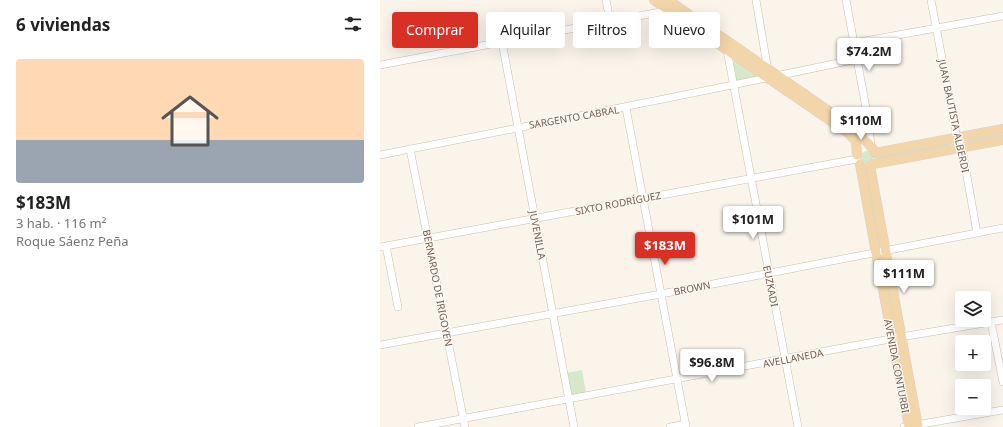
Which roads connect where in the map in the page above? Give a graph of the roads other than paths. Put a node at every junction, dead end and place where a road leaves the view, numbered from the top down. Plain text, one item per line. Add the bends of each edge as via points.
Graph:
1 (606, 0) edge
2 (654, 0) edge
3 (756, 0) edge
4 (846, 0) edge
5 (931, 0) edge
6 (668, 2) edge
7 (608, 12) edge
8 (641, 15) edge
9 (1003, 16) edge
10 (936, 28) junction
11 (854, 43) junction
12 (486, 45) edge
13 (503, 48) edge
14 (727, 50) junction
15 (857, 59) junction
16 (380, 65) edge
17 (766, 74) junction
18 (777, 76) junction
19 (734, 86) junction
20 (626, 108) junction
21 (822, 111) junction
22 (518, 127) junction
23 (869, 127) junction
24 (1003, 129) edge
25 (844, 130) junction
26 (855, 131) junction
27 (957, 138) junction
28 (863, 139) junction
29 (1003, 140) edge
30 (962, 148) junction
31 (410, 149) junction
32 (873, 150) junction
33 (380, 155) edge
34 (862, 159) junction
35 (751, 178) junction
36 (643, 198) junction
37 (534, 219) junction
38 (1003, 228) edge
39 (977, 233) junction
40 (428, 238) junction
41 (383, 246) edge
42 (886, 251) junction
43 (876, 253) junction
44 (768, 274) junction
45 (661, 294) junction
46 (398, 307) dead end
47 (553, 314) junction
48 (1003, 320) edge
49 (992, 322) junction
50 (447, 333) junction
51 (897, 338) junction
52 (380, 345) edge
53 (785, 360) junction
54 (678, 380) junction
55 (1003, 382) edge
56 (569, 400) junction
57 (1003, 410) edge
58 (463, 419) junction
59 (686, 426) edge
60 (911, 426) edge
61 (418, 427) edge
62 (464, 427) edge
63 (574, 427) edge
64 (670, 427) edge
65 (798, 427) edge

1 - 7 street
2 - 6 main road
3 - 17 street via 767,65
4 - 11 street
5 - 10 street, JUAN BAUTISTA ALBERDI
6 - 8 street via 660,12
6 - 14 main road
6 - 17 main road
9 - 10 street
10 - 11 street
10 - 27 street, JUAN BAUTISTA ALBERDI
11 - 15 street
12 - 16 street
13 - 22 street, JUVENILLA
14 - 17 main road
14 - 19 street, EUZKADI
15 - 18 street
15 - 23 street
17 - 18 main road
17 - 19 street, SARGENTO CABRAL
17 - 21 main road
18 - 21 main road
19 - 20 street, SARGENTO CABRAL
19 - 35 street, EUZKADI
20 - 22 street, SARGENTO CABRAL
20 - 36 street
21 - 25 main road
21 - 26 main road
22 - 31 street, SARGENTO CABRAL
22 - 37 street, JUVENILLA
23 - 26 main road
23 - 28 street
23 - 32 street
24 - 27 main road
25 - 26 main road
25 - 34 main road via 854,138
26 - 28 main road
27 - 30 street, JUAN BAUTISTA ALBERDI
27 - 32 main road
28 - 32 main road
28 - 34 street
29 - 30 main road
30 - 34 main road
30 - 39 street, JUAN BAUTISTA ALBERDI
31 - 33 street, SARGENTO CABRAL
31 - 40 street, BERNARDO DE IRIGOYEN
32 - 34 main road via 868,147 862,148
32 - 34 main road via 876,160
34 - 35 street, SIXTO RODRÍGUEZ
34 - 42 main road, AVENIDA CONTURBI
34 - 43 main road, AVENIDA CONTURBI
35 - 36 street, SIXTO RODRÍGUEZ
35 - 44 street, EUZKADI
36 - 37 street, SIXTO RODRÍGUEZ
36 - 45 street
37 - 40 street, SIXTO RODRÍGUEZ
37 - 47 street, JUVENILLA
38 - 39 street, BROWN
39 - 42 street, BROWN
40 - 41 street, SIXTO RODRÍGUEZ
40 - 50 street, BERNARDO DE IRIGOYEN
41 - 46 street
42 - 43 street, BROWN
42 - 51 main road, AVENIDA CONTURBI
43 - 44 street, BROWN
43 - 51 main road, AVENIDA CONTURBI
44 - 45 street, BROWN
44 - 53 street, EUZKADI
45 - 47 street, BROWN
45 - 54 street
47 - 50 street, BROWN
47 - 56 street, JUVENILLA
48 - 49 street, AVELLANEDA
49 - 51 street, AVELLANEDA
49 - 55 street
50 - 52 street, BROWN
50 - 58 street, BERNARDO DE IRIGOYEN
51 - 53 street, AVELLANEDA
51 - 60 main road, AVENIDA CONTURBI
53 - 54 street, AVELLANEDA
53 - 65 street, EUZKADI
54 - 56 street, AVELLANEDA
54 - 59 street
56 - 58 street, AVELLANEDA
56 - 63 street, JUVENILLA
57 - 60 street
58 - 61 street, AVELLANEDA
58 - 62 street, BERNARDO DE IRIGOYEN
59 - 64 street

